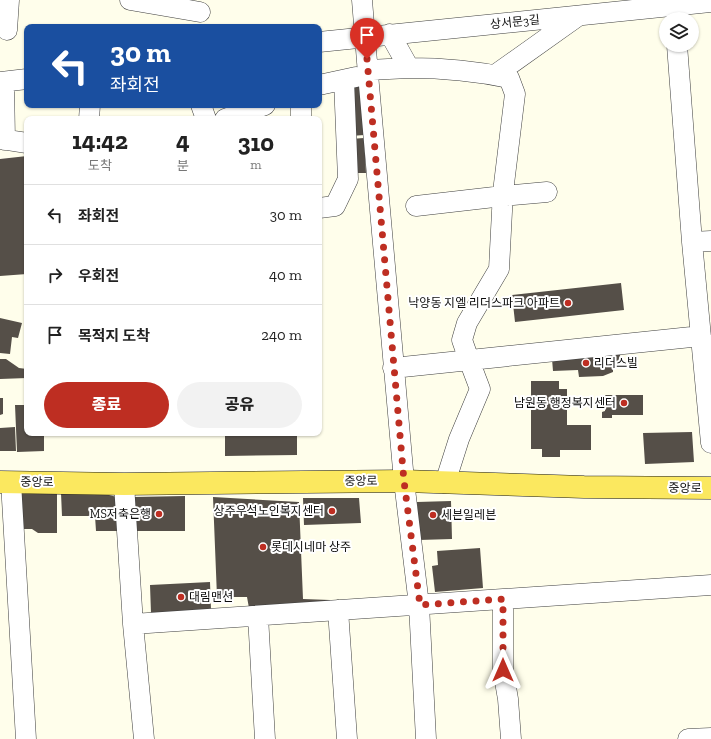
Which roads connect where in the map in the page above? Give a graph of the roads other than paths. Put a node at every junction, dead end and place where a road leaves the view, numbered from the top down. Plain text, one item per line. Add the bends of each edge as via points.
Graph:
1 (9, 0) edge
2 (130, 0) edge
3 (711, 2) edge
4 (361, 4) edge
5 (674, 8) edge
6 (201, 13) edge
7 (579, 15) junction
8 (7, 30) dead end
9 (390, 34) junction
10 (365, 36) junction
11 (322, 42) edge
12 (678, 52) edge
13 (409, 68) junction
14 (368, 72) junction
15 (495, 75) junction
16 (24, 79) edge
17 (344, 80) junction
18 (2, 82) edge
19 (322, 84) edge
20 (256, 108) edge
21 (234, 116) edge
22 (2, 139) edge
23 (24, 143) edge
24 (547, 192) dead end
25 (503, 196) junction
26 (416, 206) dead end
27 (322, 208) edge
28 (702, 241) edge
29 (701, 336) junction
30 (469, 360) junction
31 (393, 368) junction
32 (711, 442) edge
33 (404, 481) junction
34 (5, 482) edge
35 (446, 483) junction
36 (124, 484) junction
37 (711, 488) edge
38 (711, 585) edge
39 (503, 599) junction
40 (420, 605) junction
41 (338, 610) junction
42 (258, 616) junction
43 (133, 624) junction
44 (711, 738) edge
45 (26, 739) edge
46 (144, 739) edge
47 (265, 739) edge
48 (347, 739) edge
49 (426, 739) edge
50 (512, 739) edge
51 (688, 739) edge

1 - 8 street
2 - 6 street
3 - 5 street, 상서문3길
4 - 10 street
5 - 7 street, 상서문3길
7 - 9 street, 상서문3길
7 - 15 street
9 - 10 street, 상서문3길
9 - 13 street
10 - 11 street, 상서문3길
10 - 14 street
12 - 28 street
13 - 14 street
13 - 15 street via 435,68
14 - 17 street
14 - 31 street
15 - 25 street via 509,78 515,94
16 - 18 street
17 - 19 street
17 - 27 street via 348,179 335,206
18 - 22 street
20 - 21 street
22 - 23 street
24 - 25 street
25 - 26 street
25 - 30 street via 499,269 468,323 462,340
28 - 29 street
29 - 30 street
29 - 32 street
30 - 31 street
30 - 35 street via 480,389 459,439
31 - 33 street
33 - 35 main road, 중앙로
33 - 36 main road, 중앙로
33 - 40 street
34 - 36 main road, 중앙로
34 - 45 street, 중앙로
35 - 37 main road, 중앙로
36 - 43 street
38 - 39 street
39 - 40 street
39 - 50 street via 503,670
40 - 41 street
40 - 49 street
41 - 42 street
41 - 48 street
42 - 43 street
42 - 47 street
43 - 46 street
44 - 51 street

